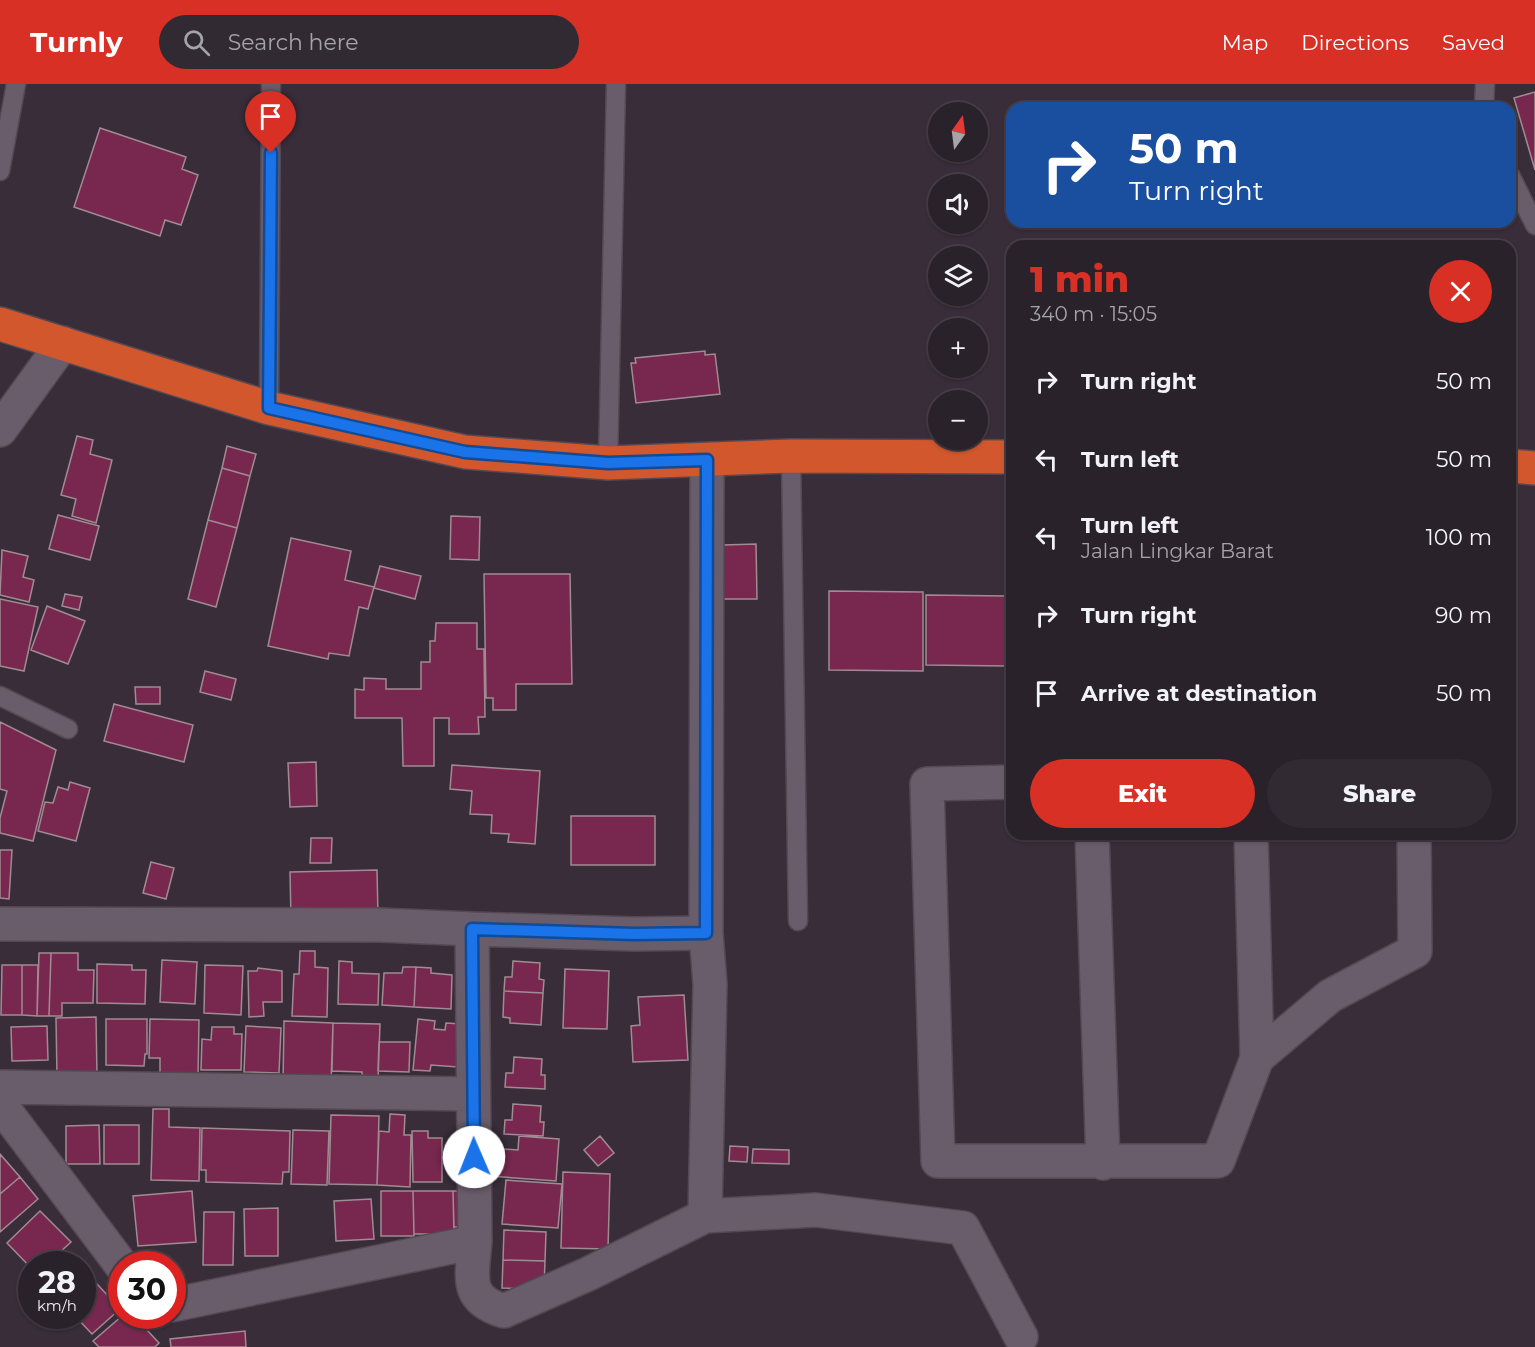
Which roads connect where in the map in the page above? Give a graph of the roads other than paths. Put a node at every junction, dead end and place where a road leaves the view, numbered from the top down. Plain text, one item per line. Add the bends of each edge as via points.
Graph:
1 (16, 84) edge
2 (272, 84) edge
3 (616, 84) edge
4 (1485, 84) edge
5 (1484, 102) edge
6 (0, 171) edge
7 (1516, 187) edge
8 (1535, 225) edge
9 (0, 324) edge
10 (63, 343) junction
11 (269, 408) junction
12 (0, 430) edge
13 (791, 456) junction
14 (1006, 457) edge
15 (707, 460) junction
16 (608, 463) junction
17 (1516, 466) edge
18 (1535, 468) edge
19 (0, 696) edge
20 (68, 729) dead end
21 (1006, 782) edge
22 (1092, 840) edge
23 (1251, 840) edge
24 (1414, 840) edge
25 (798, 921) dead end
26 (0, 924) edge
27 (472, 929) junction
28 (706, 933) junction
29 (1257, 1058) junction
30 (0, 1087) edge
31 (473, 1094) junction
32 (0, 1104) edge
33 (1103, 1163) junction
34 (705, 1216) junction
35 (476, 1242) junction
36 (111, 1251) edge
37 (186, 1302) edge
38 (1021, 1337) dead end

1 - 6 lane
2 - 11 lane
3 - 16 lane
4 - 5 lane
7 - 8 lane
9 - 10 highway
10 - 11 highway
10 - 12 street
11 - 16 highway via 465,452
13 - 14 highway
13 - 15 highway
13 - 25 lane
15 - 16 highway
15 - 28 street
17 - 18 highway
19 - 20 lane
21 - 33 street via 927,784 938,1161
22 - 33 street
23 - 29 street
24 - 29 street via 1415,951 1330,996
26 - 27 street via 380,925
27 - 28 street
27 - 31 street
28 - 34 street via 710,984
29 - 33 street via 1218,1161
30 - 31 street
31 - 35 street
32 - 36 street
34 - 35 street via 504,1311 487,1305 475,1294 471,1283
34 - 38 street via 816,1210 963,1228
35 - 37 street

